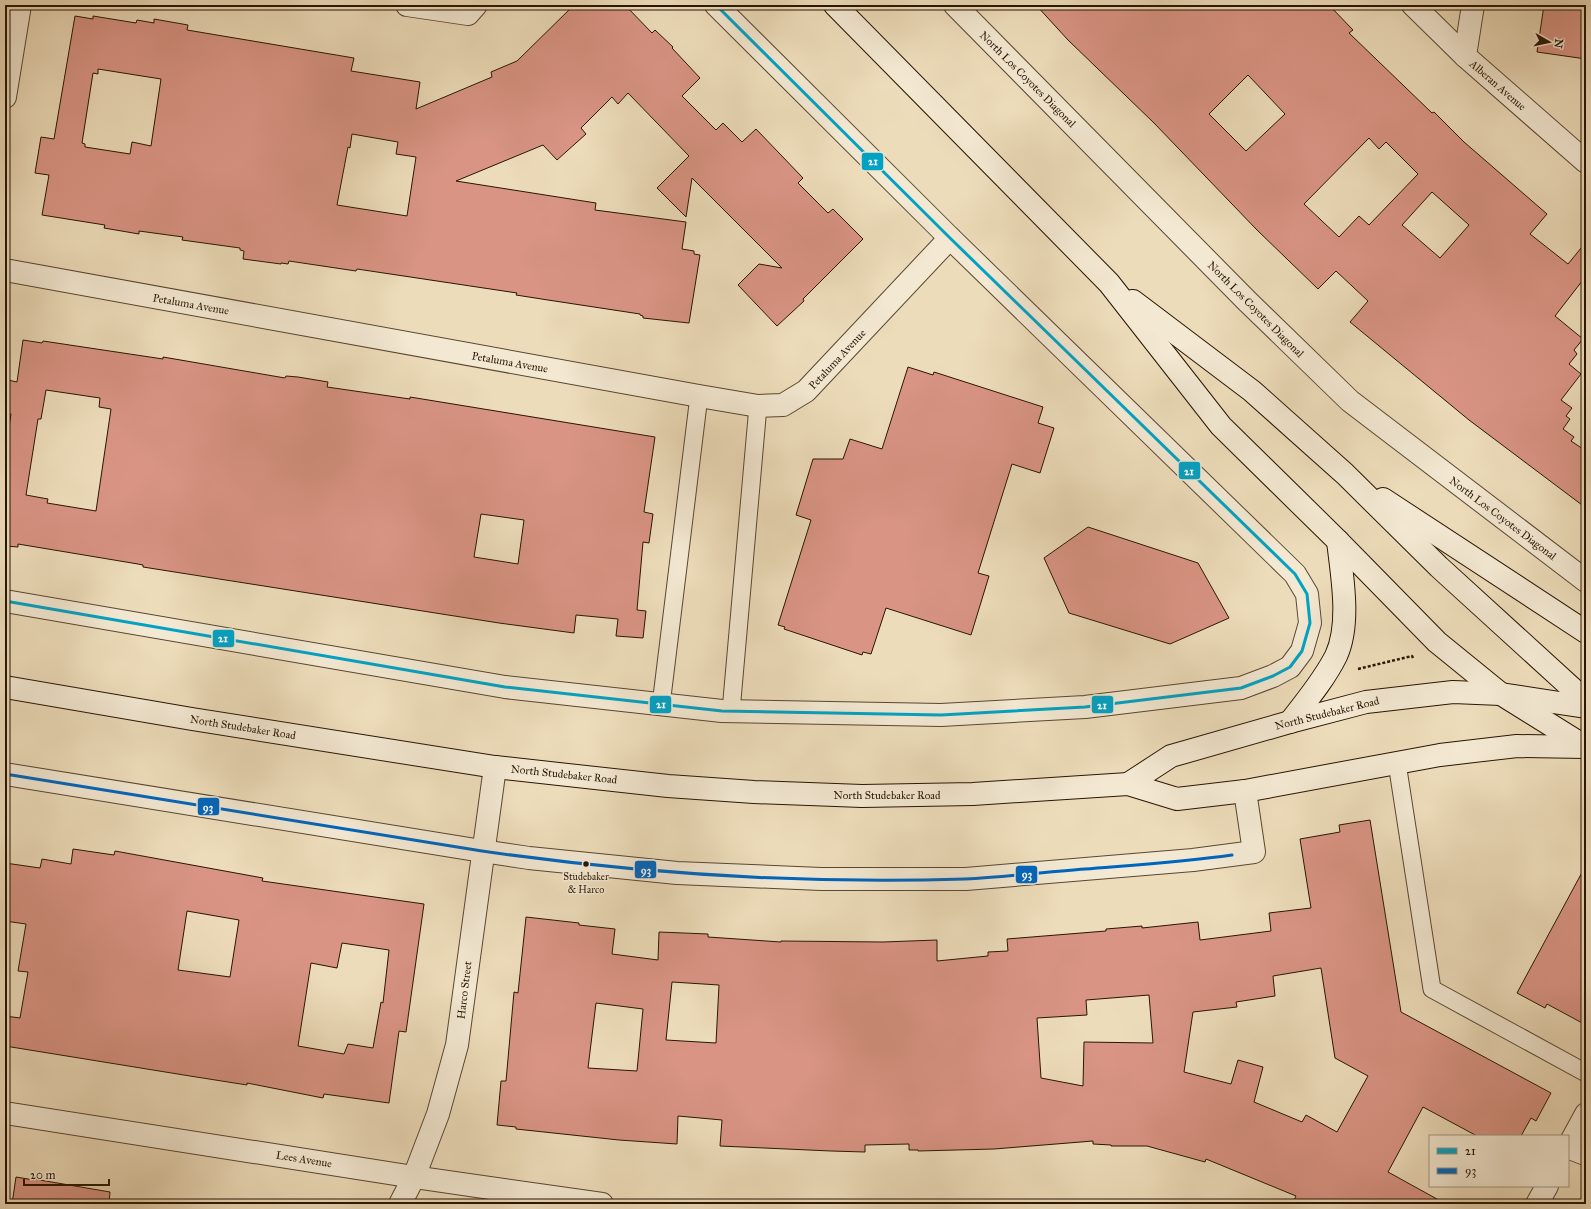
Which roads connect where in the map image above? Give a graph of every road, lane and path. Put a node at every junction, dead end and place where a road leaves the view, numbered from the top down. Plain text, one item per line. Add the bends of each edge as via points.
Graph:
1 (20, 5) edge
2 (407, 5) edge
3 (476, 5) edge
4 (716, 5) edge
5 (835, 5) edge
6 (955, 5) edge
7 (1413, 5) edge
8 (1473, 5) edge
9 (1465, 56) junction
10 (5, 97) edge
11 (1586, 162) edge
12 (950, 238) junction
13 (5, 270) edge
14 (1109, 283) junction
15 (699, 396) junction
16 (758, 406) junction
17 (1345, 474) junction
18 (1338, 541) junction
19 (1586, 581) edge
20 (5, 601) edge
21 (1586, 632) edge
22 (1415, 659) dead end
23 (1355, 669) dead end
24 (5, 687) edge
25 (1501, 694) junction
26 (1586, 701) edge
27 (661, 705) junction
28 (1586, 707) edge
29 (731, 711) junction
30 (1290, 722) junction
31 (1586, 747) edge
32 (1396, 763) junction
33 (495, 767) junction
34 (5, 774) edge
35 (1128, 784) junction
36 (1245, 791) junction
37 (482, 851) junction
38 (1586, 1073) edge
39 (5, 1113) edge
40 (1586, 1114) edge
41 (1569, 1145) edge
42 (1569, 1150) edge
43 (1586, 1157) edge
44 (414, 1177) junction
45 (1546, 1187) edge
46 (400, 1204) edge
47 (602, 1204) edge
48 (1537, 1204) edge

1 - 10 street
2 - 3 street via 468,14
4 - 12 street
5 - 14 street
6 - 19 street, North Los Coyotes Diagonal via 1247,301 1350,401
7 - 9 street, Alberan Avenue
8 - 9 street
9 - 11 street, Alberan Avenue
12 - 16 street, Petaluma Avenue via 806,391 783,405
12 - 29 street via 1295,574 1307,594 1310,623 1302,651 1290,667 1241,688 1085,707 942,715
13 - 15 street, Petaluma Avenue
14 - 17 street via 1252,391
14 - 18 street via 1221,426
15 - 16 street, Petaluma Avenue
15 - 27 lane
16 - 29 lane
17 - 21 street
17 - 26 street via 1439,567
18 - 25 street via 1437,642
18 - 30 street via 1344,614 1342,635 1336,656
20 - 27 street via 505,687
22 - 23 path via 1412,656
24 - 33 street, North Studebaker Road
25 - 28 street, North Studebaker Road
25 - 30 street, North Studebaker Road via 1454,692 1366,702
25 - 31 street
27 - 29 street
30 - 35 street, North Studebaker Road via 1171,756
31 - 32 street, North Studebaker Road via 1517,746
32 - 36 street, North Studebaker Road
32 - 38 lane via 1432,989
33 - 35 street, North Studebaker Road via 668,786 854,796 973,794
33 - 37 street, Harco Street
34 - 37 street
35 - 36 street, North Studebaker Road via 1177,799
36 - 37 street via 1254,852 1193,860 982,877 821,879 684,873
37 - 44 street, Harco Street via 457,1045 438,1114
39 - 44 street, Lees Avenue
40 - 41 street
42 - 43 lane
44 - 46 street, Harco Street
44 - 47 street, Lees Avenue
45 - 48 street

